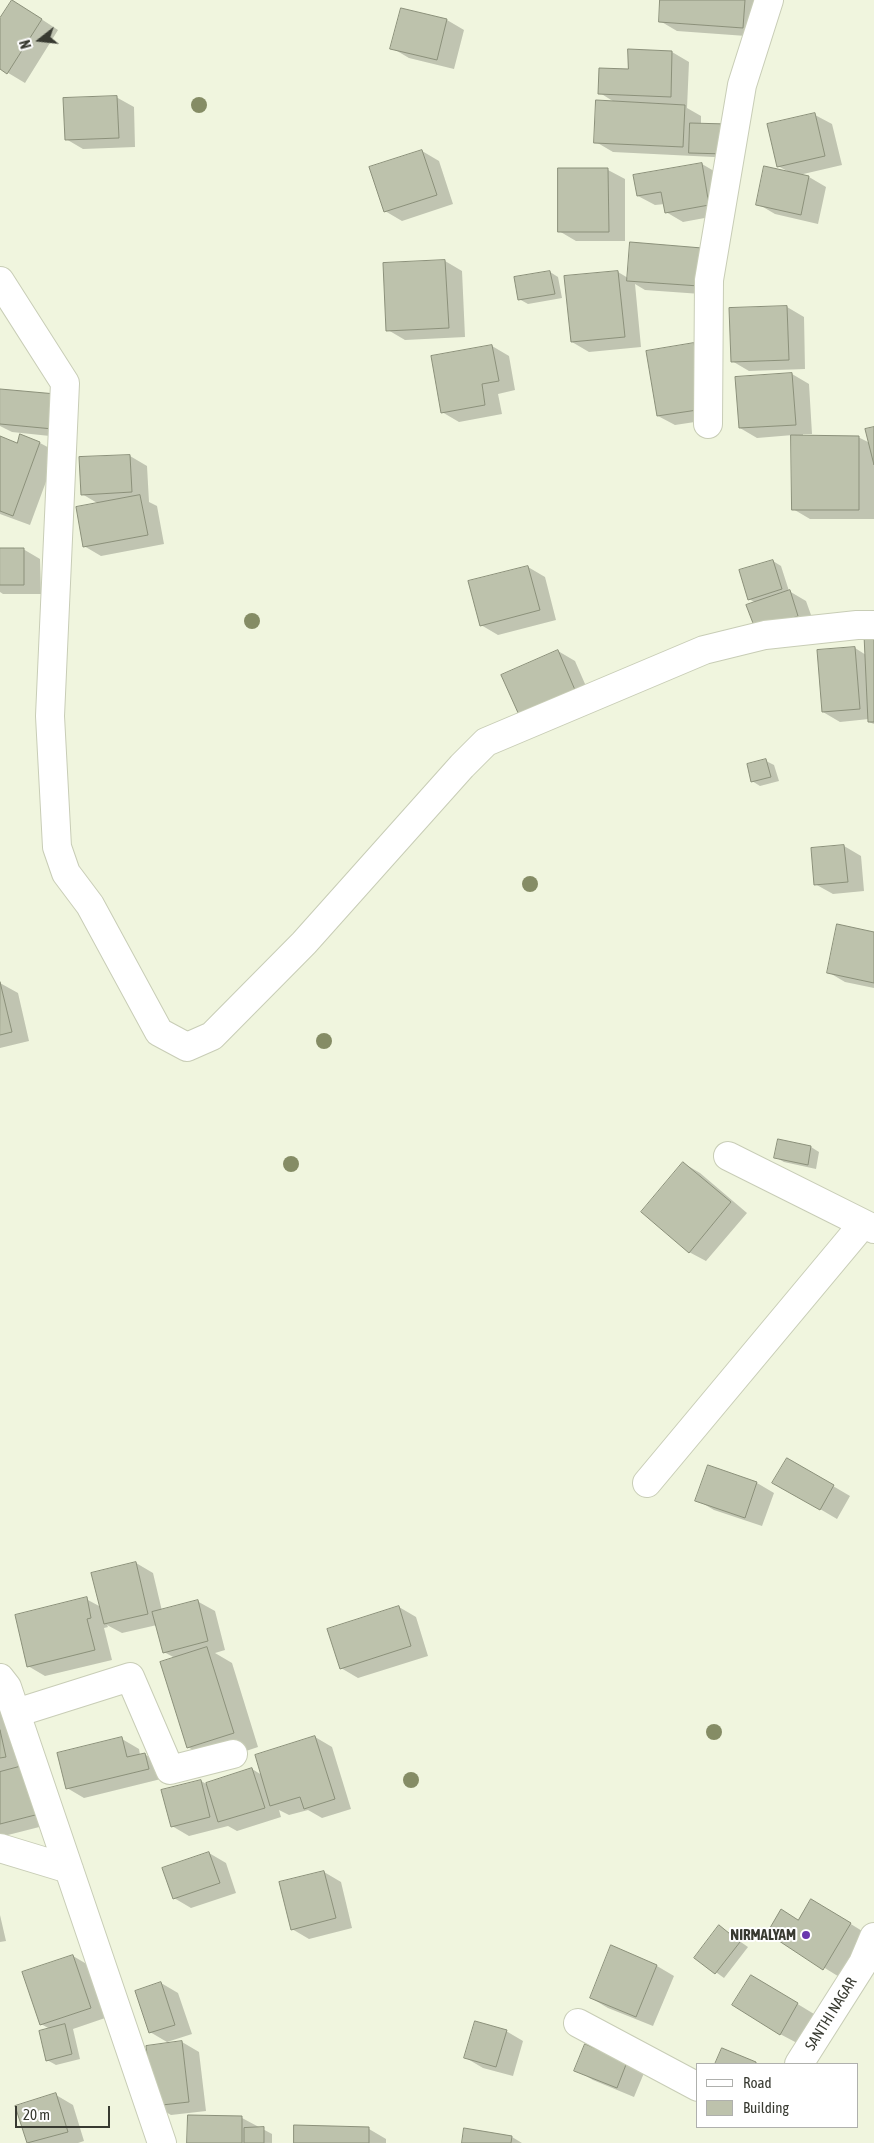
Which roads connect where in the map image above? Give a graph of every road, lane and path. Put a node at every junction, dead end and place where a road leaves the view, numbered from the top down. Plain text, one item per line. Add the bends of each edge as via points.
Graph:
1 (769, 0) edge
2 (0, 281) edge
3 (708, 424) dead end
4 (874, 625) edge
5 (728, 1156) dead end
6 (868, 1226) edge
7 (647, 1483) dead end
8 (0, 1678) edge
9 (16, 1713) junction
10 (233, 1754) dead end
11 (0, 1848) edge
12 (70, 1869) junction
13 (874, 1937) edge
14 (578, 2023) dead end
15 (800, 2063) edge
16 (696, 2086) edge
17 (162, 2143) edge

1 - 3 street via 742,85 709,280
2 - 4 street via 65,383 50,716 57,847 66,874 90,904 159,1032 187,1047 212,1036 304,943 486,742 704,650 765,635
5 - 6 street
6 - 7 street
8 - 9 street via 7,1687
9 - 10 street via 130,1677 170,1770
9 - 12 street
11 - 12 street
12 - 17 street
13 - 15 street, SANTHI NAGAR via 863,1963
14 - 16 street

